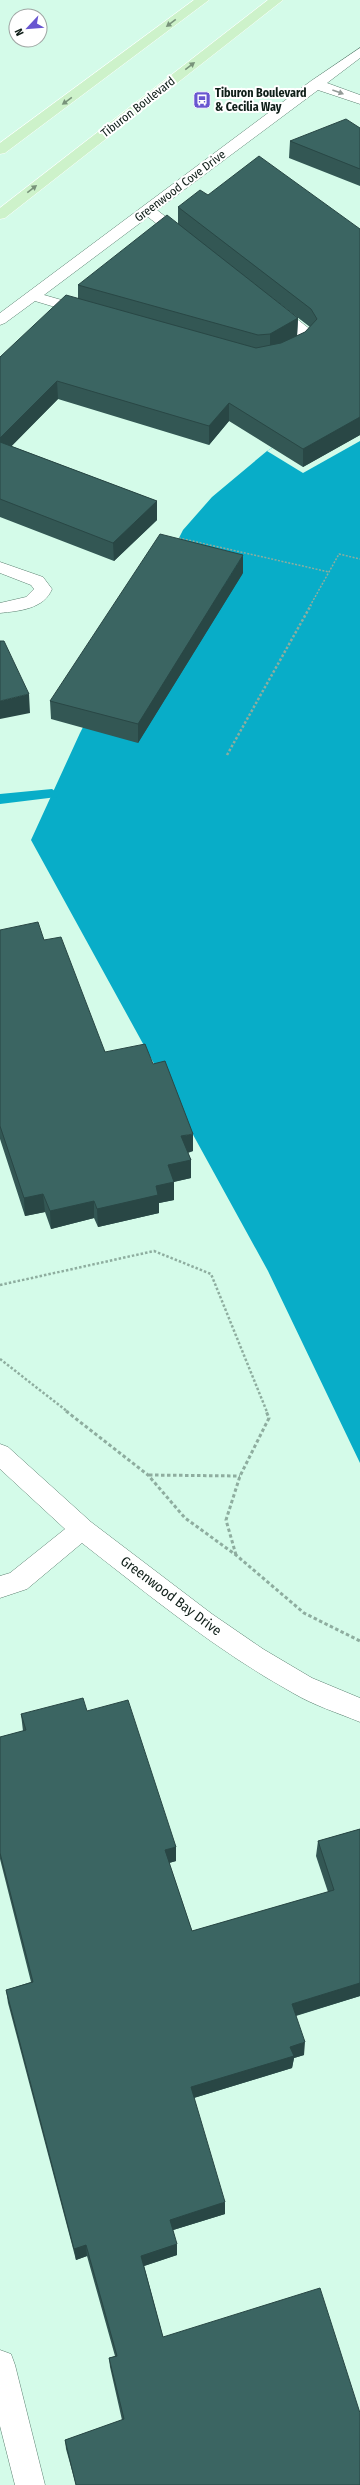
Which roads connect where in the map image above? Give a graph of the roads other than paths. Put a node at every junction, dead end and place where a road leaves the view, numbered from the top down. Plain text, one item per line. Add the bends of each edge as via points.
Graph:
1 (202, 0) edge
2 (276, 0) edge
3 (360, 52) edge
4 (316, 84) junction
5 (360, 100) edge
6 (28, 129) junction
7 (0, 136) edge
8 (0, 150) edge
9 (148, 210) junction
10 (0, 213) edge
11 (198, 249) edge
12 (32, 296) junction
13 (260, 297) edge
14 (100, 315) edge
15 (0, 320) edge
16 (274, 358) edge
17 (0, 567) edge
18 (0, 608) edge
19 (0, 1454) edge
20 (82, 1529) junction
21 (0, 1587) edge
22 (360, 1710) edge
23 (0, 2365) edge
24 (30, 2485) edge

1 -> 6 main road
10 -> 2 main road, Tiburon Boulevard
3 - 4 street, Greenwood Cove Drive
4 -> 5 street
4 - 9 street, Greenwood Cove Drive
6 - 7 main road
6 - 8 main road
9 - 11 street
9 - 12 street, Greenwood Cove Drive
12 - 14 street
12 - 15 street, Greenwood Cove Drive
13 - 16 street via 307,337 302,343
17 - 18 street via 37,582 43,589 38,598 32,601
19 - 20 street, Greenwood Bay Drive
20 - 21 street via 18,1581
20 - 22 street, Greenwood Bay Drive via 254,1658 303,1686
23 - 24 street

